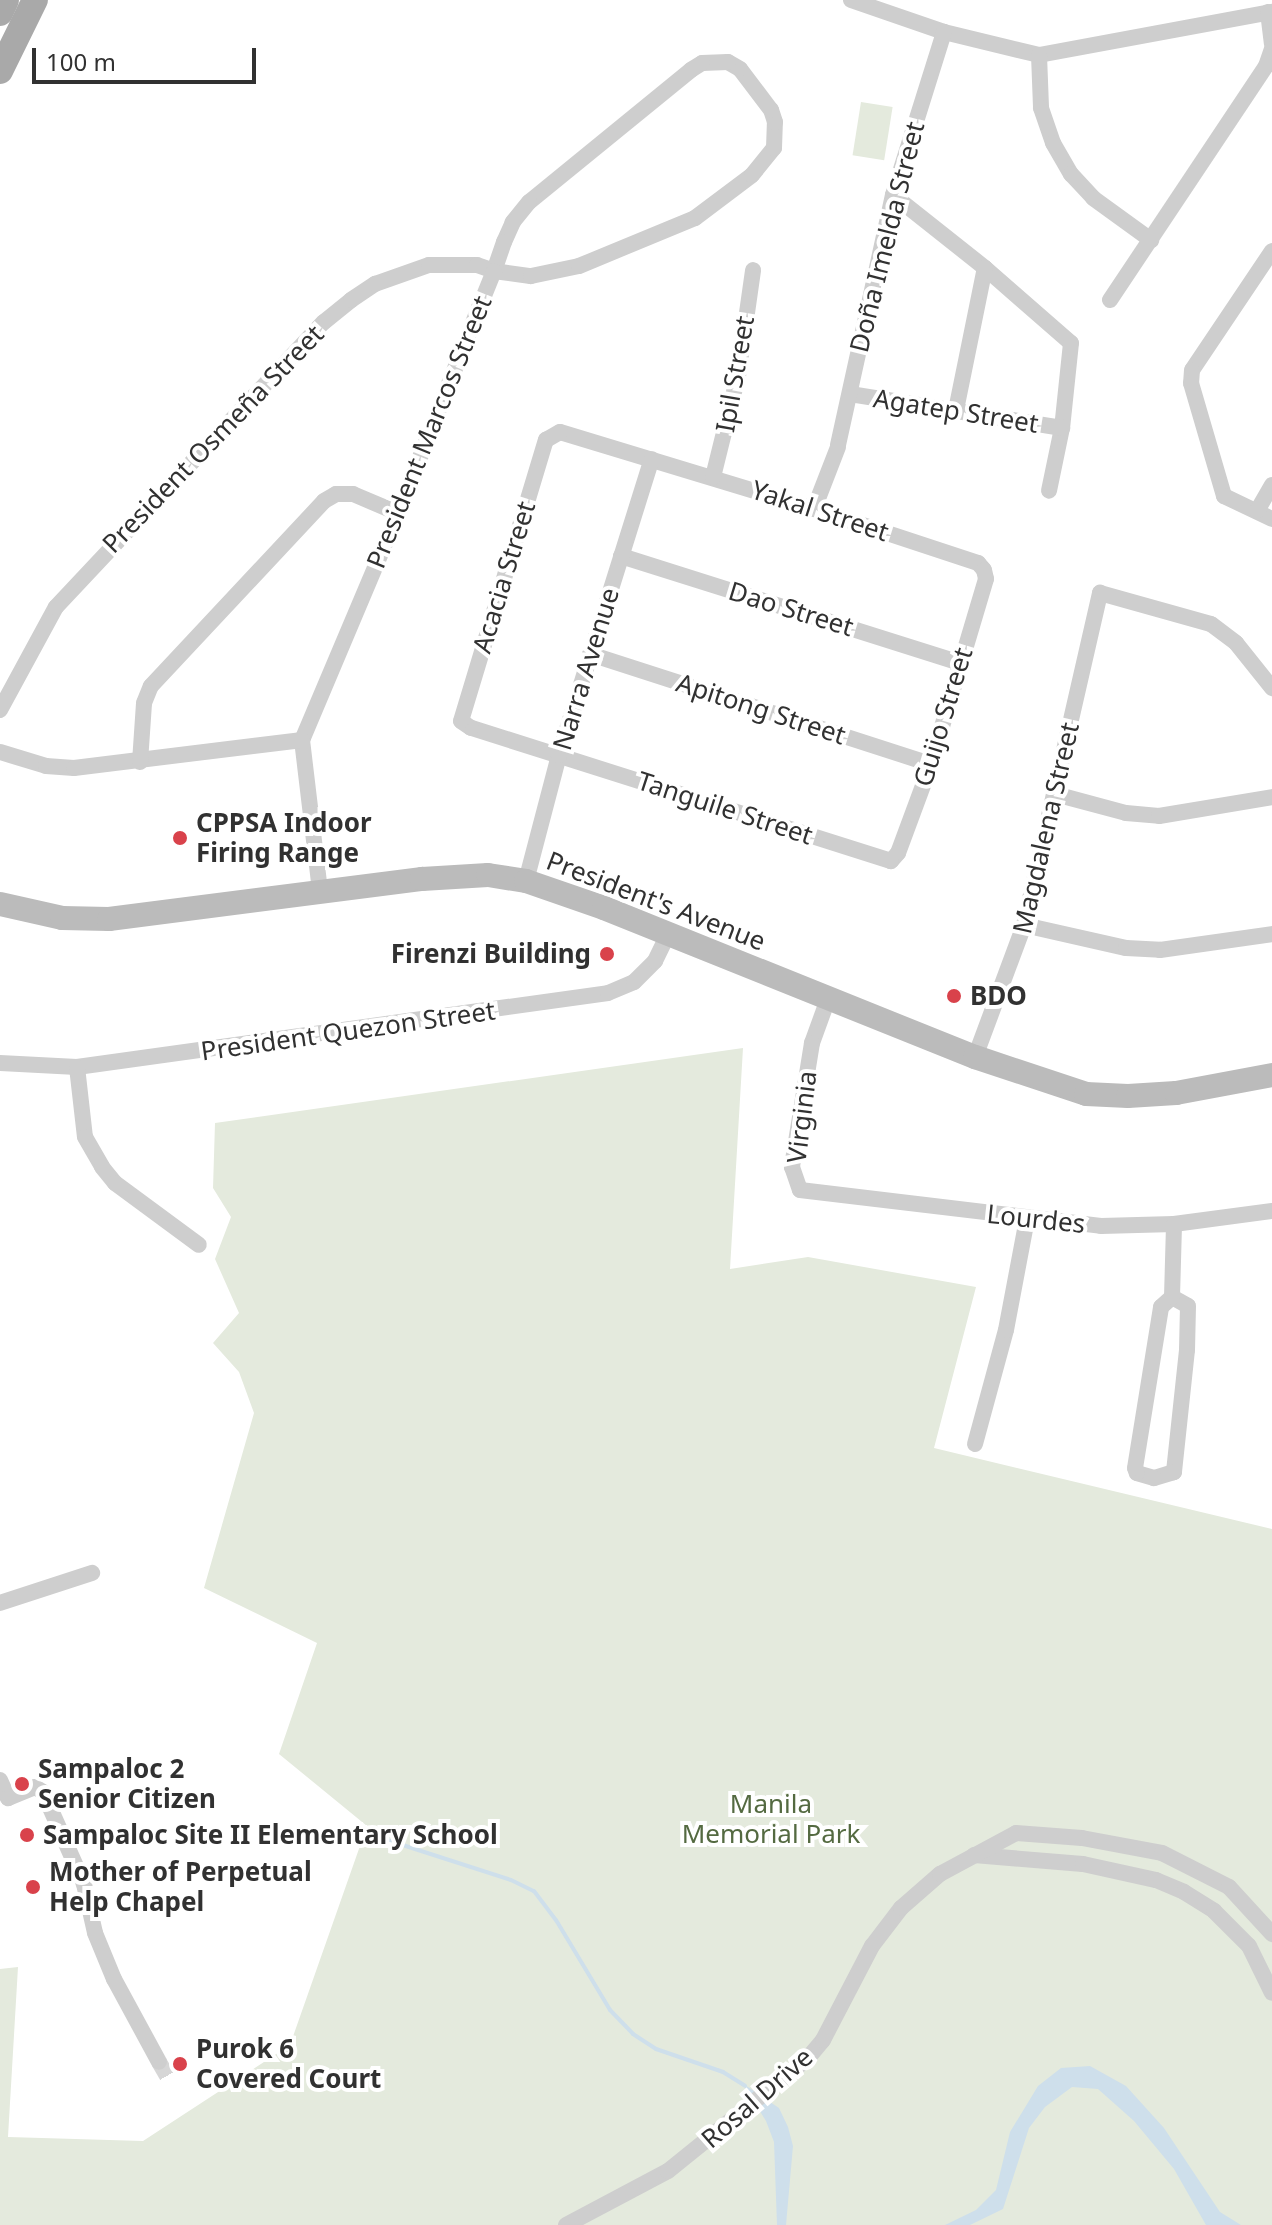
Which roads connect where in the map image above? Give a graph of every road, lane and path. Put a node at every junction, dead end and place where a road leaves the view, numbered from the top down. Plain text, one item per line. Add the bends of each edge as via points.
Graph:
1 (6, 0) edge
2 (35, 0) edge
3 (851, 0) edge
4 (1270, 12) edge
5 (0, 13) edge
6 (944, 32) junction
7 (1272, 46) edge
8 (1039, 55) junction
9 (0, 71) edge
10 (776, 135) joint
11 (893, 195) junction
12 (1151, 240) junction
13 (1272, 251) edge
14 (985, 268) junction
15 (753, 270) dead end
16 (494, 271) junction
17 (1110, 300) dead end
18 (850, 394) junction
19 (956, 410) junction
20 (1062, 428) junction
21 (652, 459) junction
22 (713, 477) junction
23 (1272, 485) edge
24 (1049, 491) dead end
25 (814, 509) junction
26 (398, 513) junction
27 (1265, 515) edge
28 (621, 556) junction
29 (984, 570) joint
30 (590, 654) junction
31 (960, 663) junction
32 (1272, 688) edge
33 (0, 710) edge
34 (302, 740) junction
35 (0, 752) edge
36 (559, 755) junction
37 (140, 762) junction
38 (931, 764) junction
39 (1055, 794) junction
40 (1272, 797) edge
41 (891, 861) joint
42 (526, 881) junction
43 (320, 892) junction
44 (0, 904) edge
45 (1024, 925) junction
46 (668, 934) junction
47 (1272, 934) edge
48 (828, 999) junction
49 (975, 1057) junction
50 (0, 1063) edge
51 (77, 1067) junction
52 (1272, 1075) edge
53 (800, 1190) joint
54 (1272, 1211) edge
55 (1027, 1219) junction
56 (1174, 1224) junction
57 (199, 1245) dead end
58 (1172, 1297) junction
59 (975, 1444) dead end
60 (92, 1573) dead end
61 (0, 1603) edge
62 (0, 1780) edge
63 (1001, 1847) junction
64 (1272, 1934) edge
65 (1272, 1993) edge
66 (159, 2062) tunnel mouth
67 (566, 2225) edge

1 - 5 main road
2 - 9 main road
3 - 6 street
4 - 7 street
4 - 8 street
6 - 8 street
6 - 11 street, Doña Imelda Street
7 - 12 street via 1266,66
8 - 12 street via 1041,108 1071,174 1093,198
10 - 16 street, President Osmeña Street via 774,148 752,175 695,218 551,274
10 - 16 street, President Marcos Street via 771,110 740,69 715,60 691,70 529,202 513,222
11 - 14 street
11 - 18 street, Doña Imelda Street
12 - 17 street
13 - 27 street via 1192,370 1191,383 1224,496
14 - 19 street
14 - 20 street via 1071,343
15 - 22 street, Ipil Street via 731,416
16 - 26 street, President Marcos Street
16 - 33 street, President Osmeña Street via 477,265 429,265 375,284 324,322 56,607
18 - 19 street, Agatep Street
18 - 25 street, Doña Imelda Street via 838,446
19 - 20 street, Agatep Street
20 - 24 street
21 - 22 street, Yakal Street
21 - 28 street, Narra Avenue
21 - 36 street, Acacia Street via 560,432 546,440 461,721
22 - 25 street, Yakal Street
23 - 27 street
25 - 29 street, Yakal Street via 978,563
26 - 34 street, President Marcos Street
26 - 37 street via 353,494 324,501 151,686 144,703
28 - 30 street, Narra Avenue
28 - 31 street, Dao Street
29 - 31 street, Guijo Street via 986,579
30 - 36 street, Narra Avenue
30 - 38 street, Apitong Street
31 - 38 street, Guijo Street
32 - 39 street, Magdalena Street via 1236,643 1211,624 1100,593
34 - 37 street
34 - 43 street, President Marcos Street
35 - 37 street via 46,766
36 - 41 street, Tanguile Street
36 - 42 street, Narra Avenue
38 - 41 street, Guijo Street
39 - 40 street via 1159,816
39 - 45 street, Magdalena Street
42 - 43 street, President's Avenue via 454,876
42 - 46 street, President's Avenue
43 - 44 street, President's Avenue via 109,919 62,918
45 - 47 street via 1126,948 1160,950
45 - 49 street, Magdalena Street
46 - 48 street, President's Avenue
46 - 51 street, President Quezon Street via 655,961 634,982 608,993
48 - 49 street, President's Avenue
48 - 53 street, Virginia via 812,1043 792,1167
49 - 52 street, President's Avenue via 1086,1094 1176,1093
50 - 51 street, President Quezon Street
51 - 57 street via 85,1137 102,1167 115,1183
53 - 55 street, Lourdes
54 - 56 street, Lourdes
55 - 56 street, Lourdes via 1101,1226
55 - 59 street via 1006,1330
56 - 58 street
58 - 58 street via 1161,1307 1135,1468 1154,1478 1174,1472 1187,1350 1188,1306
60 - 61 street
62 - 66 street via 8,1798 35,1787 43,1792 84,1884 95,1933 114,1979
63 - 64 street via 1029,1832 1162,1853 1229,1887
63 - 65 street via 1156,1880 1184,1892 1214,1911 1249,1946
63 - 67 street, Rosal Drive via 969,1855 901,1908 872,1946 823,2040 808,2058 668,2171

